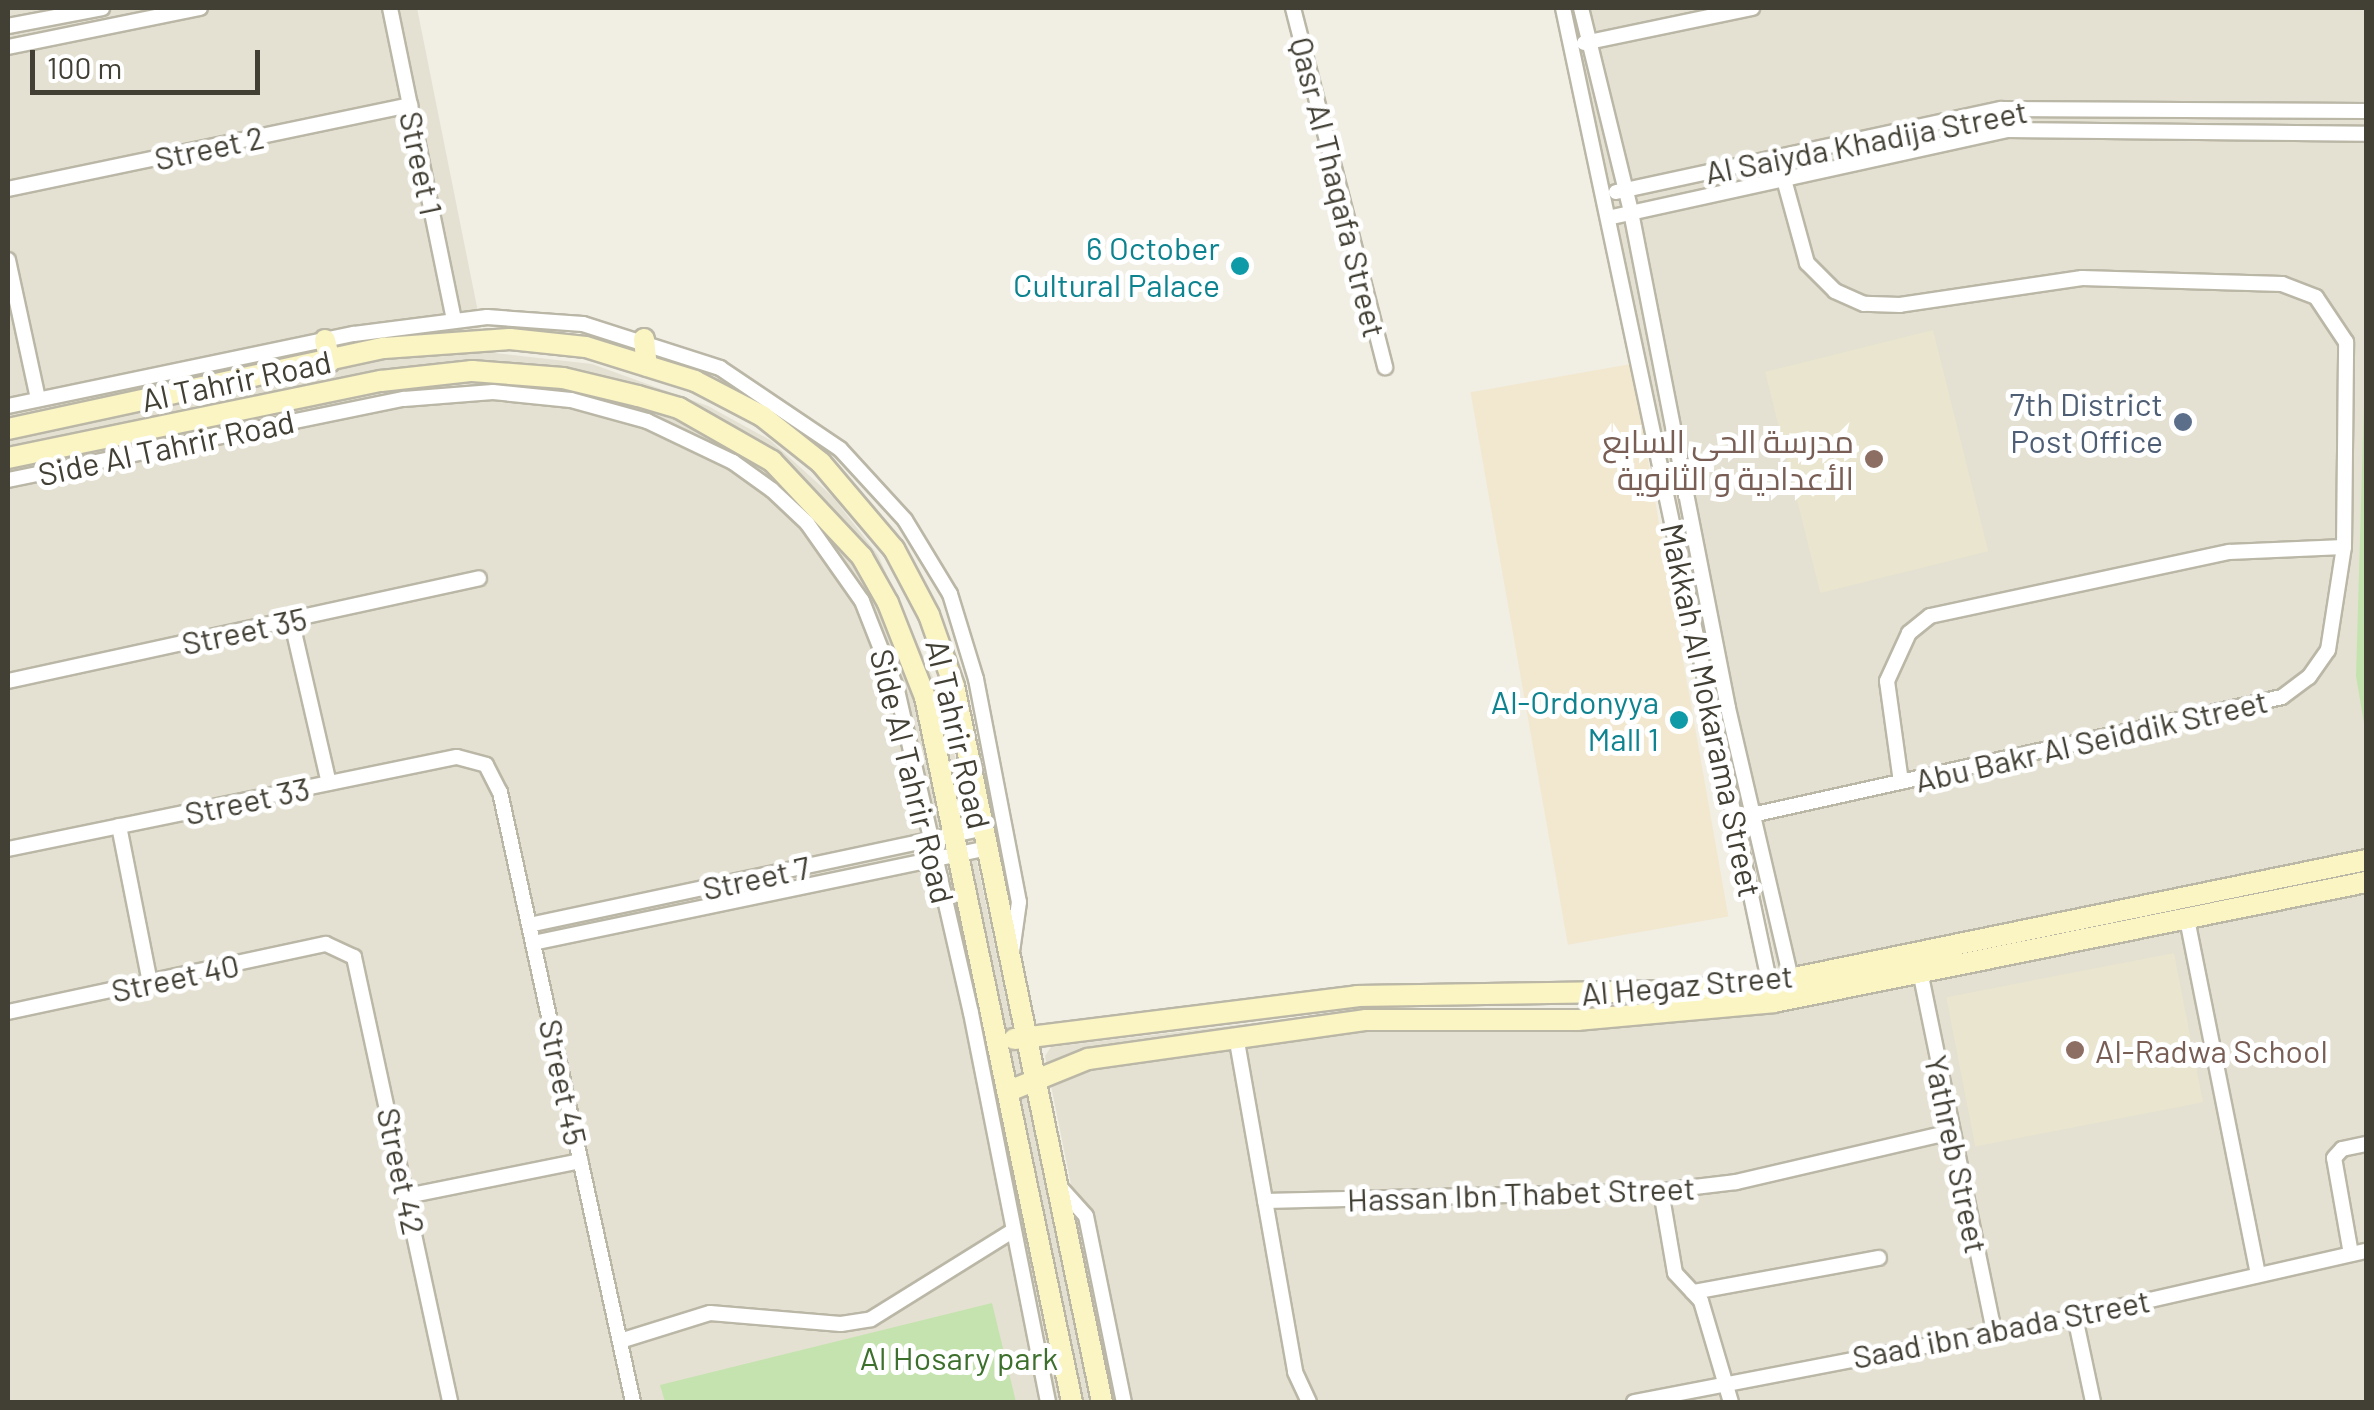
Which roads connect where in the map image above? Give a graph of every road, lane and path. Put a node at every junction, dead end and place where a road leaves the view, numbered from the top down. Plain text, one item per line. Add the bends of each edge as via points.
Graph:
1 (102, 8) edge
2 (191, 8) edge
3 (390, 8) edge
4 (1293, 8) edge
5 (1563, 8) edge
6 (1581, 8) edge
7 (1750, 8) edge
8 (8, 26) edge
9 (1590, 41) junction
10 (1573, 44) junction
11 (8, 48) edge
12 (410, 105) junction
13 (2366, 111) edge
14 (2366, 134) edge
15 (1778, 158) junction
16 (1784, 178) junction
17 (8, 190) edge
18 (1625, 190) junction
19 (1607, 194) junction
20 (1631, 212) junction
21 (1612, 217) junction
22 (8, 260) edge
23 (454, 319) junction
24 (644, 339) junction
25 (327, 350) junction
26 (647, 366) junction
27 (1385, 367) dead end
28 (38, 400) junction
29 (8, 406) edge
30 (8, 429) edge
31 (8, 458) edge
32 (8, 480) edge
33 (2344, 547) junction
34 (479, 578) dead end
35 (291, 620) junction
36 (8, 680) edge
37 (486, 765) joint
38 (1901, 782) junction
39 (329, 783) junction
40 (1753, 814) junction
41 (1734, 819) junction
42 (119, 826) junction
43 (984, 839) junction
44 (931, 840) junction
45 (957, 845) junction
46 (8, 848) edge
47 (936, 859) junction
48 (2366, 860) edge
49 (2366, 882) edge
50 (2187, 919) junction
51 (530, 925) junction
52 (533, 943) junction
53 (342, 947) joint
54 (1010, 958) junction
55 (1921, 976) junction
56 (150, 982) junction
57 (1782, 990) junction
58 (8, 1012) edge
59 (1027, 1036) junction
60 (1236, 1036) junction
61 (999, 1042) junction
62 (1036, 1078) junction
63 (1009, 1090) junction
64 (1951, 1132) junction
65 (2366, 1144) edge
66 (581, 1161) junction
67 (1059, 1186) junction
68 (1661, 1191) junction
69 (407, 1196) junction
70 (1265, 1202) junction
71 (1010, 1232) junction
72 (2359, 1252) edge
73 (1879, 1258) dead end
74 (2258, 1273) junction
75 (1694, 1292) junction
76 (2075, 1317) junction
77 (1994, 1331) junction
78 (620, 1341) junction
79 (1728, 1382) junction
80 (450, 1402) edge
81 (634, 1402) edge
82 (1048, 1402) edge
83 (1072, 1402) edge
84 (1102, 1402) edge
85 (1124, 1402) edge
86 (1310, 1402) edge
87 (1634, 1402) edge
88 (1732, 1402) edge
89 (2092, 1402) edge

1 - 8 street
2 - 11 street
3 - 12 street, Street 1
4 - 27 street, Qasr Al Thaqafa Street
5 - 10 street, Makkah Al Mokarama Street
6 - 9 street, Makkah Al Mokarama Street
7 - 9 street
9 - 10 street
9 - 18 street, Makkah Al Mokarama Street
10 - 19 street, Makkah Al Mokarama Street
12 - 17 street, Street 2
12 - 23 street, Street 1
13 - 15 street, Al Saiyda Khadija Street via 2027,107
14 - 16 street, Al Saiyda Khadija Street via 2029,128
15 - 16 street, Abu Bakr Al Seiddik Street
15 - 18 street, Al Saiyda Khadija Street
16 - 20 street, Al Saiyda Khadija Street
16 - 33 street, Abu Bakr Al Seiddik Street via 1807,263 1834,292 1864,304 1900,306 2082,278 2282,284 2316,297 2346,342
18 - 19 street, Al Saiyda Khadija Street
18 - 20 street, Makkah Al Mokarama Street
19 - 21 street, Makkah Al Mokarama Street
20 - 21 street, Al Saiyda Khadija Street
20 - 40 street, Makkah Al Mokarama Street
21 - 41 street, Makkah Al Mokarama Street
22 - 28 street
23 - 24 street via 535,318
23 - 25 street
24 - 26 street
24 - 54 street via 763,391 840,449 905,520 950,594 976,679 1019,902
25 - 26 street, Al Tahrir Road via 510,339 586,348
25 - 28 street
25 - 30 street, Al Tahrir Road
26 - 43 street, Al Tahrir Road via 695,381 762,416 822,463 872,518 929,615 954,686
28 - 29 street
31 - 45 street, Al Tahrir Road via 425,374 563,378 679,408 772,461 862,557 888,603 924,697
32 - 44 street, Side Al Tahrir Road via 454,392 571,400 647,421 746,471 807,523 837,560 882,644
33 - 38 street, Abu Bakr Al Seiddik Street via 2328,650 2309,678 2282,698
33 - 38 street via 2229,552 1930,616 1910,633 1887,682
34 - 35 street, Street 35
35 - 36 street, Street 35
35 - 39 street
37 - 39 street, Street 33 via 458,758
37 - 51 street, Street 45 via 498,782
38 - 40 street, Abu Bakr Al Seiddik Street
39 - 42 street, Street 33
40 - 41 street, Abu Bakr Al Seiddik Street
40 - 57 street, Makkah Al Mokarama Street
41 - 57 street, Makkah Al Mokarama Street
42 - 46 street, Street 33
42 - 56 street
43 - 45 street, Street 7
43 - 54 street, Al Tahrir Road
44 - 45 street, Street 7
44 - 47 street, Side Al Tahrir Road
44 - 51 street, Street 7
45 - 47 street, Street 7
45 - 61 street, Al Tahrir Road
47 - 52 street, Street 7
47 - 71 street, Side Al Tahrir Road
48 - 57 street, Al Hegaz Street
49 - 50 street, Al Hegaz Street
50 - 55 street, Al Hegaz Street
50 - 74 street
51 - 52 street, Street 45
52 - 66 street, Street 45
53 - 56 street, Street 40 via 326,944
53 - 69 street, Street 42 via 361,971
54 - 59 street, Al Tahrir Road
55 - 57 street, Al Hegaz Street
55 - 64 street, Yathreb Street
56 - 58 street, Street 40
57 - 59 street, Al Hegaz Street via 1342,997
57 - 60 street, Al Hegaz Street via 1578,1020 1366,1020
59 - 61 street, Al Hegaz Street
59 - 62 street, Al Tahrir Road
60 - 62 street, Al Hegaz Street via 1088,1059
60 - 70 street
61 - 63 street, Al Tahrir Road
62 - 63 street, Al Hegaz Street
62 - 67 street, Al Tahrir Road
63 - 83 street, Al Tahrir Road
64 - 68 street, Hassan Ibn Thabet Street via 1736,1182
64 - 77 street, Yathreb Street
65 - 72 street via 2342,1149 2334,1158
66 - 69 street
66 - 78 street, Street 45
67 - 84 street, Al Tahrir Road
67 - 85 street via 1086,1216
68 - 70 street, Hassan Ibn Thabet Street
68 - 75 street via 1675,1274
69 - 80 street, Street 42
70 - 86 street via 1294,1372
71 - 78 street via 871,1319 841,1324 710,1313
71 - 82 street, Side Al Tahrir Road
72 - 74 street, Saad ibn abada Street
73 - 75 street
74 - 76 street, Saad ibn abada Street
75 - 79 street
76 - 77 street, Saad ibn abada Street
76 - 89 street
77 - 79 street, Saad ibn abada Street
78 - 81 street, Street 45
79 - 87 street, Saad ibn abada Street
79 - 88 street

